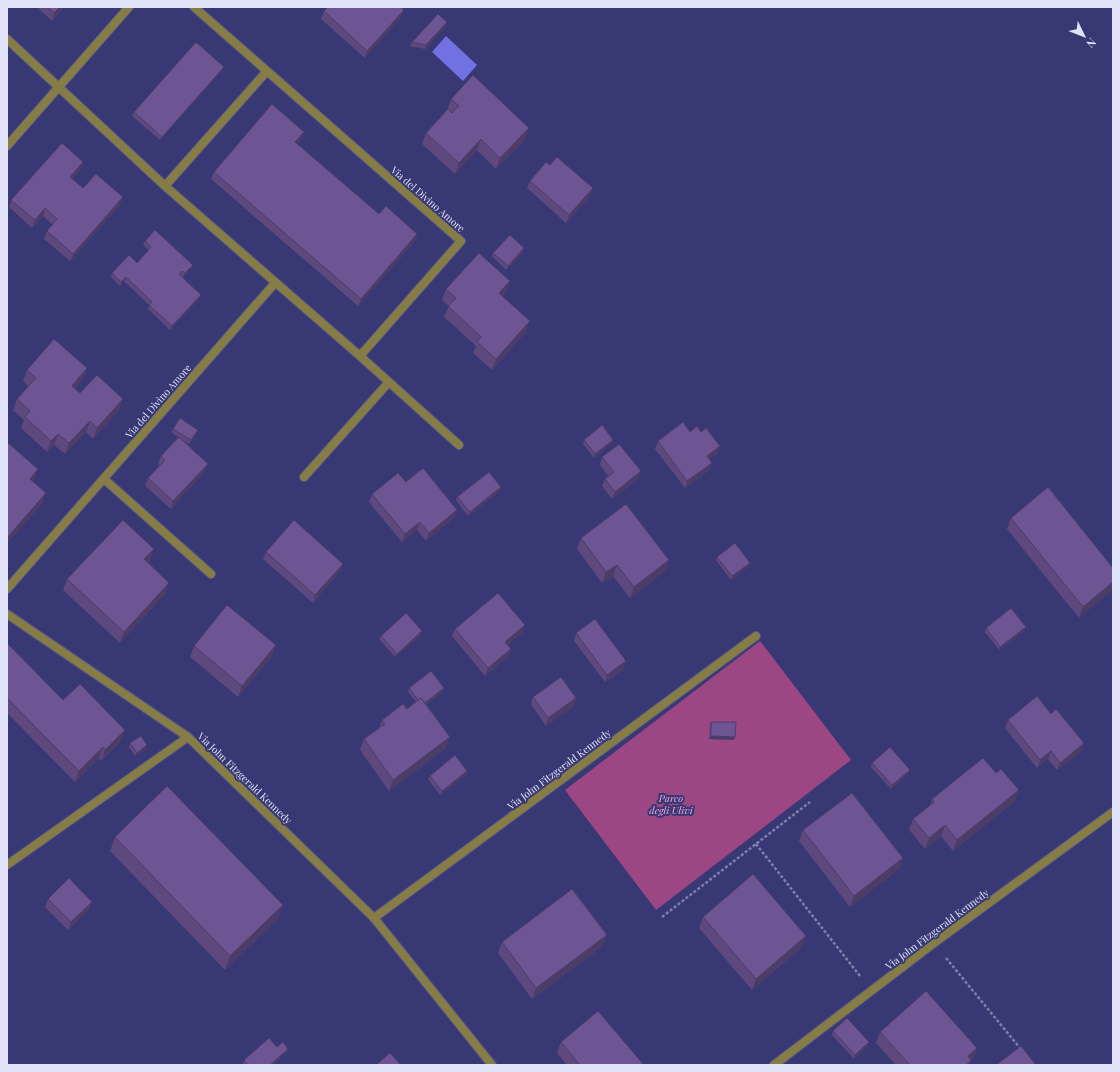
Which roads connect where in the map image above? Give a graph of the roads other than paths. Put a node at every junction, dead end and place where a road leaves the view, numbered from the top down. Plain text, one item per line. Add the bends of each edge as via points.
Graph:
1 (129, 7) edge
2 (194, 7) edge
3 (7, 39) edge
4 (267, 71) junction
5 (59, 87) junction
6 (7, 146) edge
7 (164, 186) junction
8 (275, 283) junction
9 (360, 356) junction
10 (389, 382) junction
11 (460, 445) dead end
12 (304, 477) dead end
13 (104, 479) junction
14 (211, 574) dead end
15 (7, 589) edge
16 (7, 614) edge
17 (756, 636) dead end
18 (188, 736) junction
19 (1113, 812) edge
20 (7, 865) edge
21 (374, 918) junction
22 (492, 1065) edge
23 (774, 1065) edge

1 - 5 street
2 - 4 street, Via del Divino Amore
3 - 5 street
4 - 7 street
4 - 9 street, Via del Divino Amore via 461,241
5 - 6 street
5 - 7 street
7 - 8 street
8 - 9 street
8 - 13 street, Via del Divino Amore
9 - 10 street
10 - 11 street
10 - 12 street
13 - 14 street
13 - 15 street, Via del Divino Amore
16 - 18 street, Via John Fitzgerald Kennedy
17 - 21 street, Via John Fitzgerald Kennedy
18 - 20 street, Via John Fitzgerald Kennedy
18 - 21 street, Via John Fitzgerald Kennedy
19 - 23 street, Via John Fitzgerald Kennedy via 934,943
21 - 22 street, Via John Fitzgerald Kennedy

